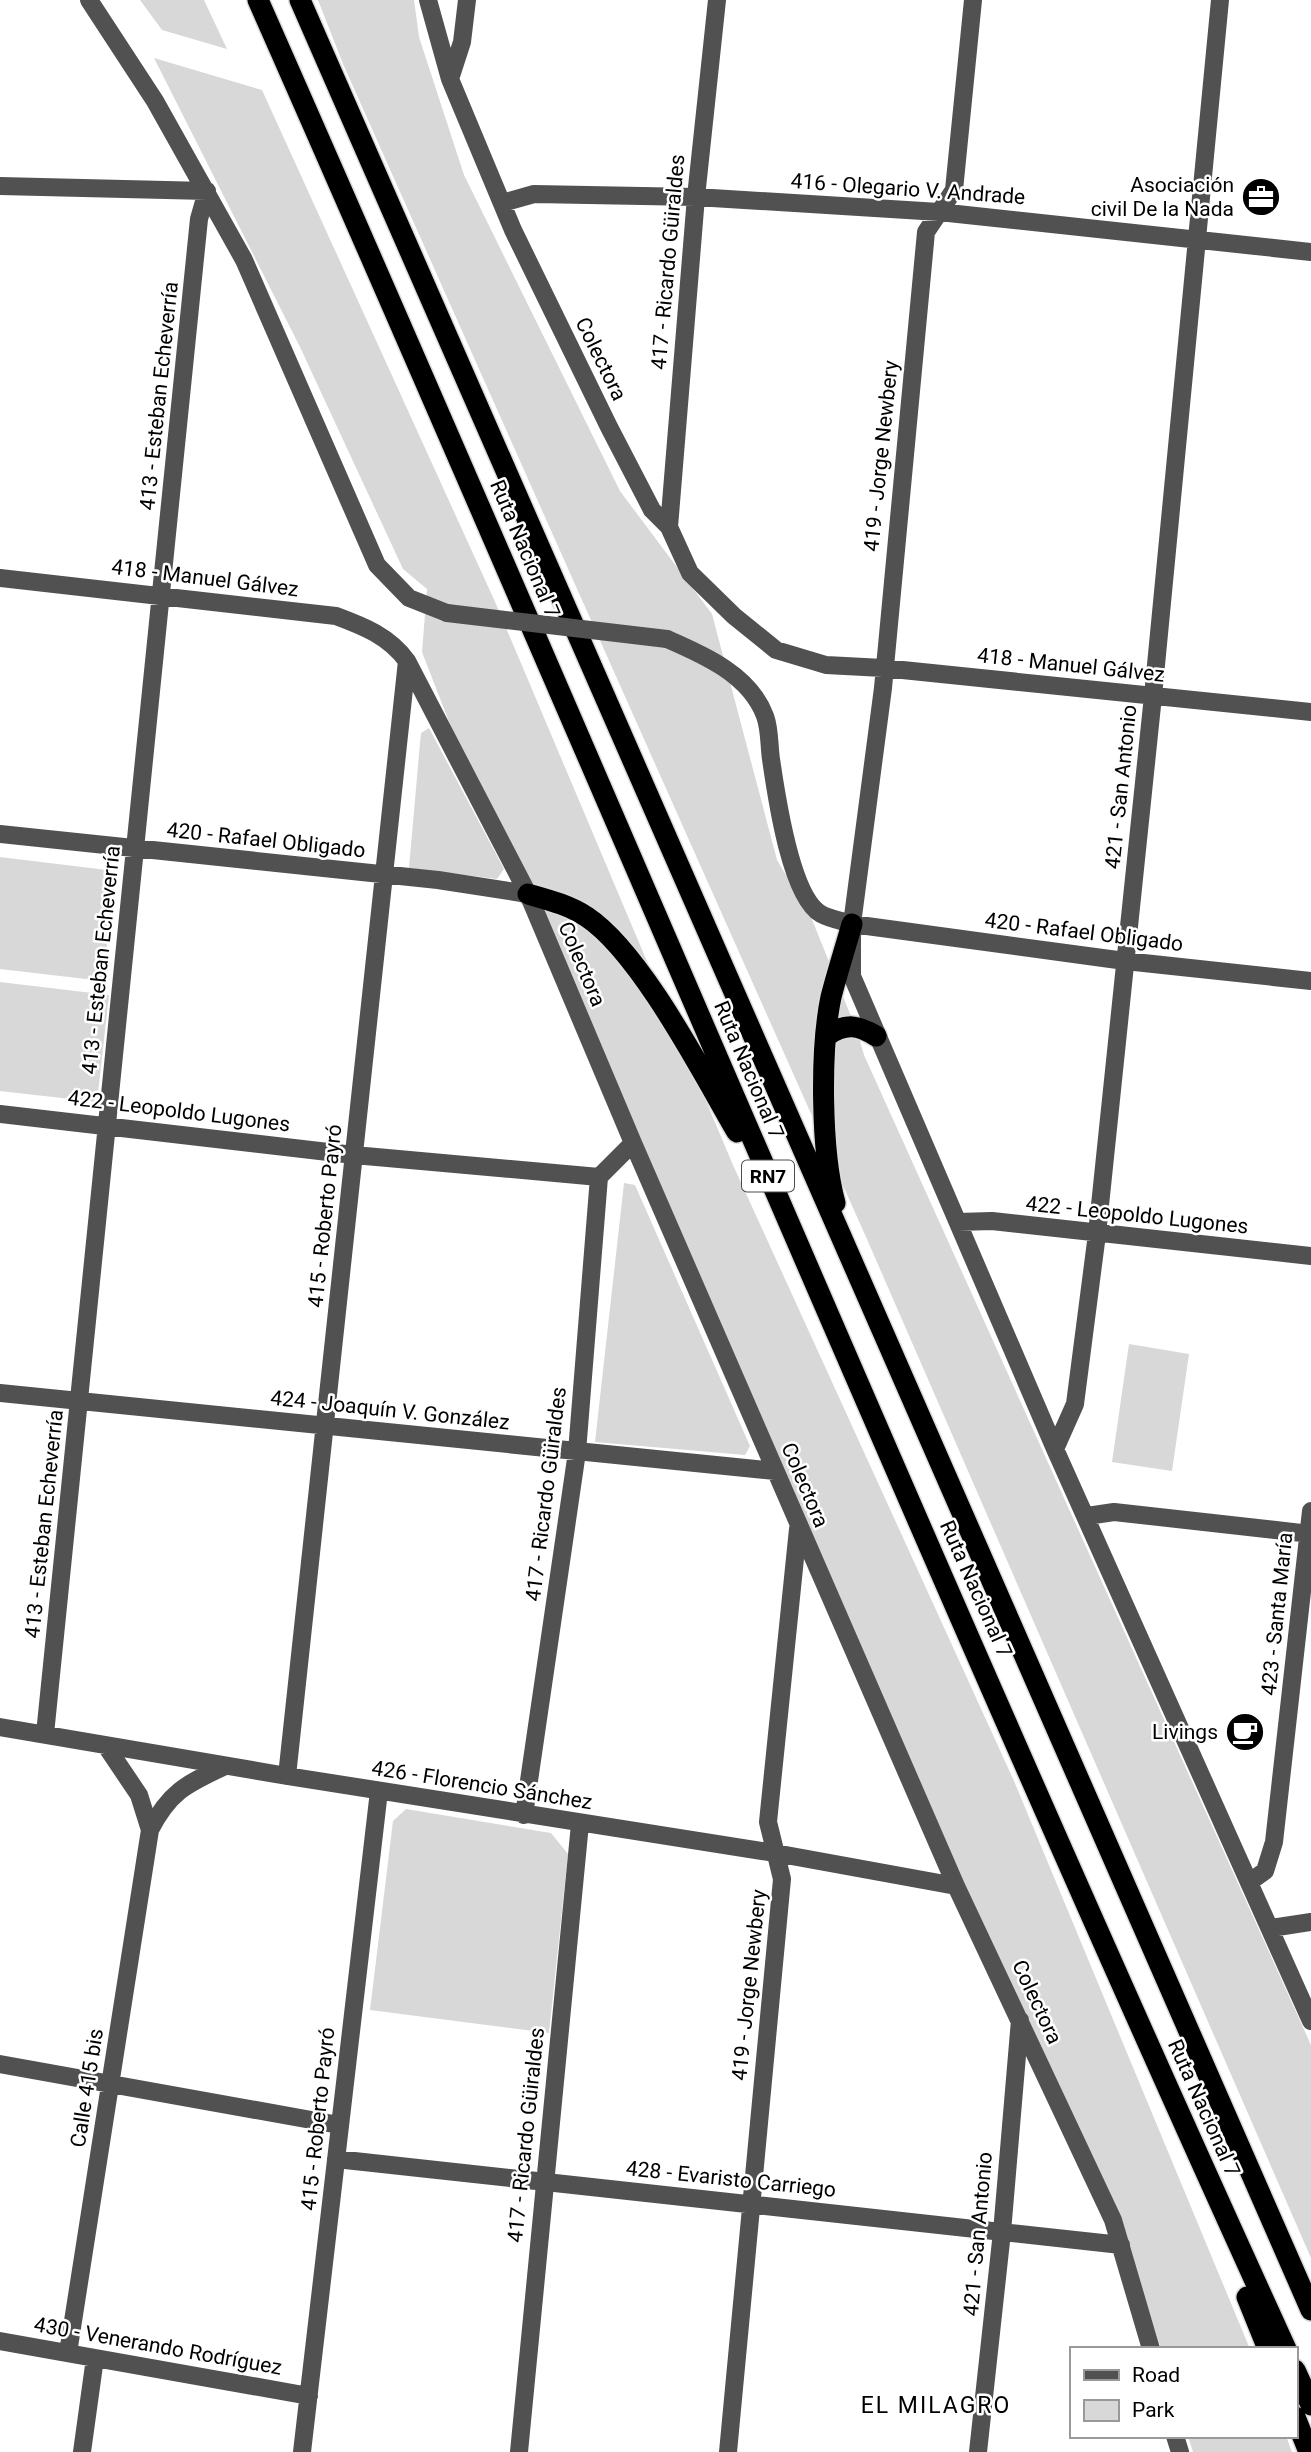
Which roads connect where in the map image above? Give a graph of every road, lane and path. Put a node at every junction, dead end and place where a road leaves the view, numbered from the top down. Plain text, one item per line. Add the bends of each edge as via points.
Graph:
1 (89, 0) edge
2 (258, 0) edge
3 (299, 0) edge
4 (428, 0) edge
5 (467, 0) edge
6 (716, 0) edge
7 (973, 0) edge
8 (1220, 0) edge
9 (450, 79) junction
10 (0, 186) edge
11 (207, 191) junction
12 (696, 197) junction
13 (502, 203) junction
14 (939, 212) junction
15 (1195, 237) junction
16 (1311, 252) edge
17 (668, 527) junction
18 (0, 578) edge
19 (161, 595) junction
20 (402, 654) junction
21 (826, 665) joint
22 (883, 668) junction
23 (1153, 696) junction
24 (1311, 712) edge
25 (0, 834) edge
26 (135, 849) junction
27 (382, 876) junction
28 (528, 894) junction
29 (852, 924) junction
30 (1125, 961) junction
31 (1311, 981) edge
32 (828, 1035) junction
33 (876, 1036) junction
34 (0, 1114) edge
35 (108, 1124) junction
36 (633, 1143) junction
37 (354, 1155) junction
38 (599, 1177) junction
39 (785, 1217) junction
40 (958, 1222) junction
41 (1097, 1234) junction
42 (1311, 1256) edge
43 (850, 1259) junction
44 (0, 1393) edge
45 (79, 1401) junction
46 (326, 1426) junction
47 (1055, 1449) junction
48 (577, 1452) junction
49 (775, 1471) junction
50 (1311, 1511) edge
51 (1087, 1516) junction
52 (798, 1525) junction
53 (1310, 1534) edge
54 (0, 1727) edge
55 (45, 1734) junction
56 (106, 1746) junction
57 (225, 1766) junction
58 (287, 1776) junction
59 (379, 1791) junction
60 (524, 1815) junction
61 (580, 1824) junction
62 (150, 1830) junction
63 (775, 1853) junction
64 (1251, 1881) junction
65 (957, 1886) junction
66 (1311, 1922) edge
67 (1271, 1928) junction
68 (1020, 2020) junction
69 (1311, 2021) edge
70 (0, 2064) edge
71 (111, 2085) junction
72 (339, 2125) junction
73 (1238, 2146) junction
74 (1196, 2153) junction
75 (336, 2159) junction
76 (543, 2182) junction
77 (750, 2204) junction
78 (1002, 2232) junction
79 (1121, 2245) junction
80 (1311, 2277) edge
81 (1311, 2311) edge
82 (0, 2341) edge
83 (1150, 2347) edge
84 (1267, 2347) edge
85 (1285, 2347) edge
86 (68, 2353) junction
87 (94, 2358) junction
88 (1297, 2374) edge
89 (309, 2396) junction
90 (1311, 2405) edge
91 (1297, 2422) edge
92 (82, 2452) edge
93 (302, 2452) edge
94 (519, 2452) edge
95 (728, 2452) edge
96 (978, 2452) edge
97 (1309, 2452) edge

1 - 11 street
2 - 39 highway, Ruta Nacional 7 / RN7
3 - 43 highway, Ruta Nacional 7 / RN7
4 - 9 street, Colectora
5 - 9 street via 462,42
6 - 12 street, 417 - Ricardo Güiraldes
7 - 14 street, 419 - Jorge Newbery via 954,190
8 - 15 street, 421 - San Antonio
9 - 13 street, Colectora
10 - 11 street
11 - 19 street, 413 - Esteban Echeverría via 200,219
11 - 29 street, 420 - Rafael Obligado, bridge via 244,260 377,565 409,598 447,613 667,639 740,678 765,716 776,799 790,858 806,897 820,914
12 - 13 street, 416 - Olegario V. Andrade via 534,194
12 - 14 street, 416 - Olegario V. Andrade
12 - 17 street, 417 - Ricardo Güiraldes
13 - 17 street, Colectora via 609,427 652,510
14 - 15 street, 416 - Olegario V. Andrade
14 - 22 street, 419 - Jorge Newbery via 926,232
15 - 16 street, 416 - Olegario V. Andrade
15 - 23 street, 421 - San Antonio
17 - 21 street, Colectora via 690,573 734,617 776,650
18 - 19 street, 418 - Manuel Gálvez
19 - 20 street, 418 - Manuel Gálvez via 336,616 377,633
19 - 26 street, 413 - Esteban Echeverría
20 - 27 street, 415 - Roberto Payró
20 - 28 street, Colectora
21 - 22 street, 418 - Manuel Gálvez
22 - 23 street, 418 - Manuel Gálvez
22 - 29 street, 419 - Jorge Newbery
23 - 24 street, 418 - Manuel Gálvez
23 - 30 street, 421 - San Antonio
25 - 26 street, 420 - Rafael Obligado
26 - 27 street, 420 - Rafael Obligado
26 - 35 street, 413 - Esteban Echeverría
27 - 28 street, 420 - Rafael Obligado
27 - 37 street, 415 - Roberto Payró
28 - 36 street, Colectora
28 - 39 highway via 566,905 589,918 630,959
29 - 30 street, 420 - Rafael Obligado
29 - 32 highway via 831,1000
29 - 33 street via 852,976
30 - 31 street, 420 - Rafael Obligado
30 - 41 street, 421 - San Antonio
32 - 33 highway via 850,1026
32 - 43 highway via 826,1146 831,1188
33 - 40 street
34 - 35 street, 422 - Leopoldo Lugones
35 - 37 street, 422 - Leopoldo Lugones
35 - 45 street, 413 - Esteban Echeverría
36 - 38 street
36 - 49 street, Colectora
37 - 38 street, 422 - Leopoldo Lugones
37 - 46 street, 415 - Roberto Payró
38 - 48 street, 417 - Ricardo Güiraldes
39 - 74 highway, Ruta Nacional 7 / RN7
40 - 41 street, 422 - Leopoldo Lugones via 992,1221
40 - 47 street
41 - 42 street, 422 - Leopoldo Lugones
41 - 47 street, 421 - San Antonio via 1075,1404
43 - 73 highway, Ruta Nacional 7 / RN7
44 - 45 street, 424 - Joaquín V. González
45 - 46 street, 424 - Joaquín V. González
45 - 55 street, 413 - Esteban Echeverría
46 - 48 street, 424 - Joaquín V. González
46 - 58 street, 415 - Roberto Payró
47 - 51 street
48 - 49 street, 424 - Joaquín V. González
48 - 60 street, 417 - Ricardo Güiraldes
49 - 52 street, Colectora
50 - 53 street, 423 - Santa María
51 - 53 street via 1114,1512
51 - 64 street
52 - 63 street, 419 - Jorge Newbery via 768,1822
52 - 65 street, Colectora
53 - 64 street, 423 - Santa María via 1274,1842 1265,1871
54 - 55 street, 426 - Florencio Sánchez
55 - 56 street, 426 - Florencio Sánchez
56 - 57 street, 426 - Florencio Sánchez
56 - 62 street, Calle 415 bis via 139,1795
57 - 58 street, 426 - Florencio Sánchez
57 - 62 street, Calle 415 bis via 178,1791 163,1805
58 - 59 street, 426 - Florencio Sánchez
59 - 60 street, 426 - Florencio Sánchez
59 - 72 street, 415 - Roberto Payró
60 - 61 street, 426 - Florencio Sánchez
61 - 63 street, 426 - Florencio Sánchez
61 - 76 street, 417 - Ricardo Güiraldes
62 - 71 street, Calle 415 bis
63 - 65 street, 426 - Florencio Sánchez
63 - 77 street, 419 - Jorge Newbery via 782,1880
64 - 67 street
65 - 68 street, Colectora
66 - 67 street
67 - 69 street
68 - 78 street, 421 - San Antonio
68 - 79 street, Colectora
70 - 71 street
71 - 72 street
71 - 86 street, Calle 415 bis
72 - 75 street, 415 - Roberto Payró
73 - 80 highway
73 - 81 highway, Ruta Nacional 7 / RN7
74 - 84 highway
74 - 85 highway, Ruta Nacional 7 / RN7
75 - 76 street, 428 - Evaristo Carriego
75 - 89 street, 415 - Roberto Payró
76 - 77 street, 428 - Evaristo Carriego
76 - 94 street, 417 - Ricardo Güiraldes
77 - 78 street, 428 - Evaristo Carriego
77 - 95 street, 419 - Jorge Newbery
78 - 79 street, 428 - Evaristo Carriego
78 - 96 street, 421 - San Antonio
79 - 83 street, Colectora
82 - 86 street, 430 - Venerando Rodríguez
86 - 87 street, 430 - Venerando Rodríguez
87 - 89 street, 430 - Venerando Rodríguez
87 - 92 street
88 - 90 highway
89 - 93 street, 415 - Roberto Payró
91 - 97 highway

